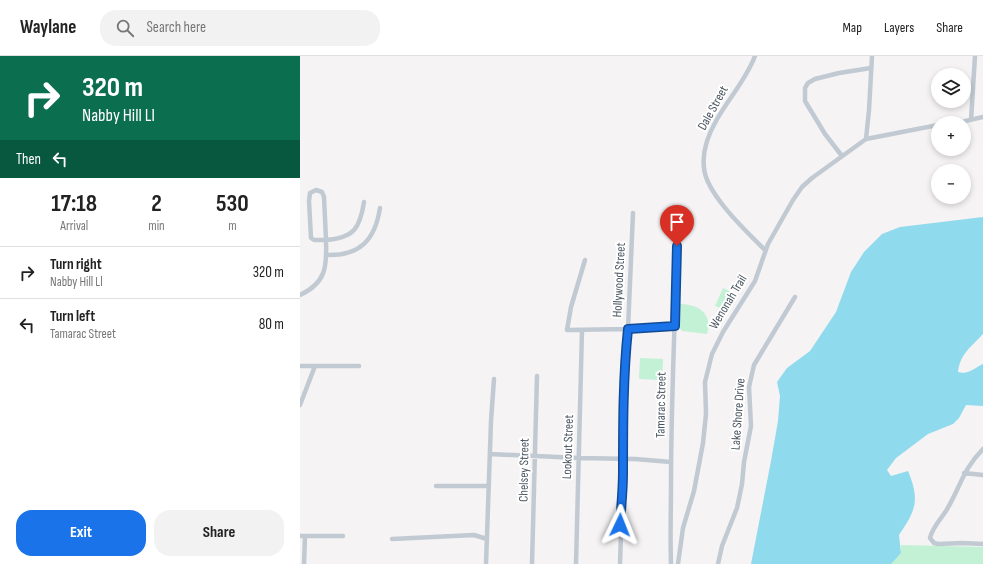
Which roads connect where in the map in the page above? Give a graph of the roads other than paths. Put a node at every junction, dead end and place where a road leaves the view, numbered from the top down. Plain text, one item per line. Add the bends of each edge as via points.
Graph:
1 (755, 56) edge
2 (872, 56) edge
3 (975, 56) edge
4 (871, 68) junction
5 (983, 117) edge
6 (971, 120) joint
7 (931, 127) edge
8 (866, 139) junction
9 (842, 156) junction
10 (364, 202) dead end
11 (380, 208) dead end
12 (633, 213) dead end
13 (326, 240) junction
14 (677, 246) dead end
15 (765, 250) junction
16 (327, 255) junction
17 (585, 260) dead end
18 (300, 295) edge
19 (795, 297) dead end
20 (675, 326) junction
21 (628, 329) junction
22 (582, 330) junction
23 (300, 366) edge
24 (315, 366) junction
25 (359, 366) dead end
26 (537, 376) dead end
27 (494, 379) dead end
28 (300, 406) edge
29 (983, 449) edge
30 (490, 454) junction
31 (535, 456) junction
32 (579, 458) junction
33 (622, 458) junction
34 (671, 462) junction
35 (964, 473) junction
36 (983, 474) edge
37 (436, 486) dead end
38 (489, 486) junction
39 (302, 536) edge
40 (343, 536) dead end
41 (392, 539) dead end
42 (487, 539) junction
43 (983, 544) edge
44 (304, 564) edge
45 (486, 564) edge
46 (532, 564) edge
47 (576, 564) edge
48 (620, 564) edge
49 (671, 564) edge
50 (678, 564) edge
51 (718, 564) edge

1 - 15 street, Dale Street via 709,135 704,153 704,169 711,189
2 - 4 street
3 - 6 street
4 - 8 street
4 - 9 street via 815,79 805,88 805,101
5 - 6 street
7 - 8 street, Wenonah Trail
8 - 9 street, Wenonah Trail
9 - 15 street, Wenonah Trail via 802,187
10 - 13 street via 360,221 353,231 344,238
11 - 16 street via 368,241 354,251 336,256
12 - 21 street, Hollywood Street
13 - 13 street via 311,238 309,201 312,191 320,191 324,197
13 - 16 street
14 - 20 street, Tamarac Street
15 - 50 street, Wenonah Trail via 755,281 712,354 705,382 706,414 703,443 694,491 682,528
16 - 18 street via 321,280
17 - 22 street via 567,330
19 - 51 street, Lake Shore Drive via 754,365 749,387 751,426 742,484 737,508
20 - 21 street
20 - 34 street, Tamarac Street
21 - 22 street
21 - 33 street, Hollywood Street via 624,365
22 - 32 street, Lookout Street
23 - 24 street
24 - 25 street
24 - 28 street
26 - 31 street, Chelsey Street
27 - 30 street
29 - 35 street
30 - 31 street
30 - 38 street
31 - 32 street
31 - 46 street, Chelsey Street
32 - 33 street
32 - 47 street, Lookout Street
33 - 34 street
33 - 48 street, Hollywood Street
34 - 49 street, Tamarac Street
35 - 36 street
35 - 43 street via 947,510 930,538 938,544
37 - 38 street
38 - 42 street
39 - 40 street
39 - 44 street
41 - 42 street via 474,535
42 - 45 street

